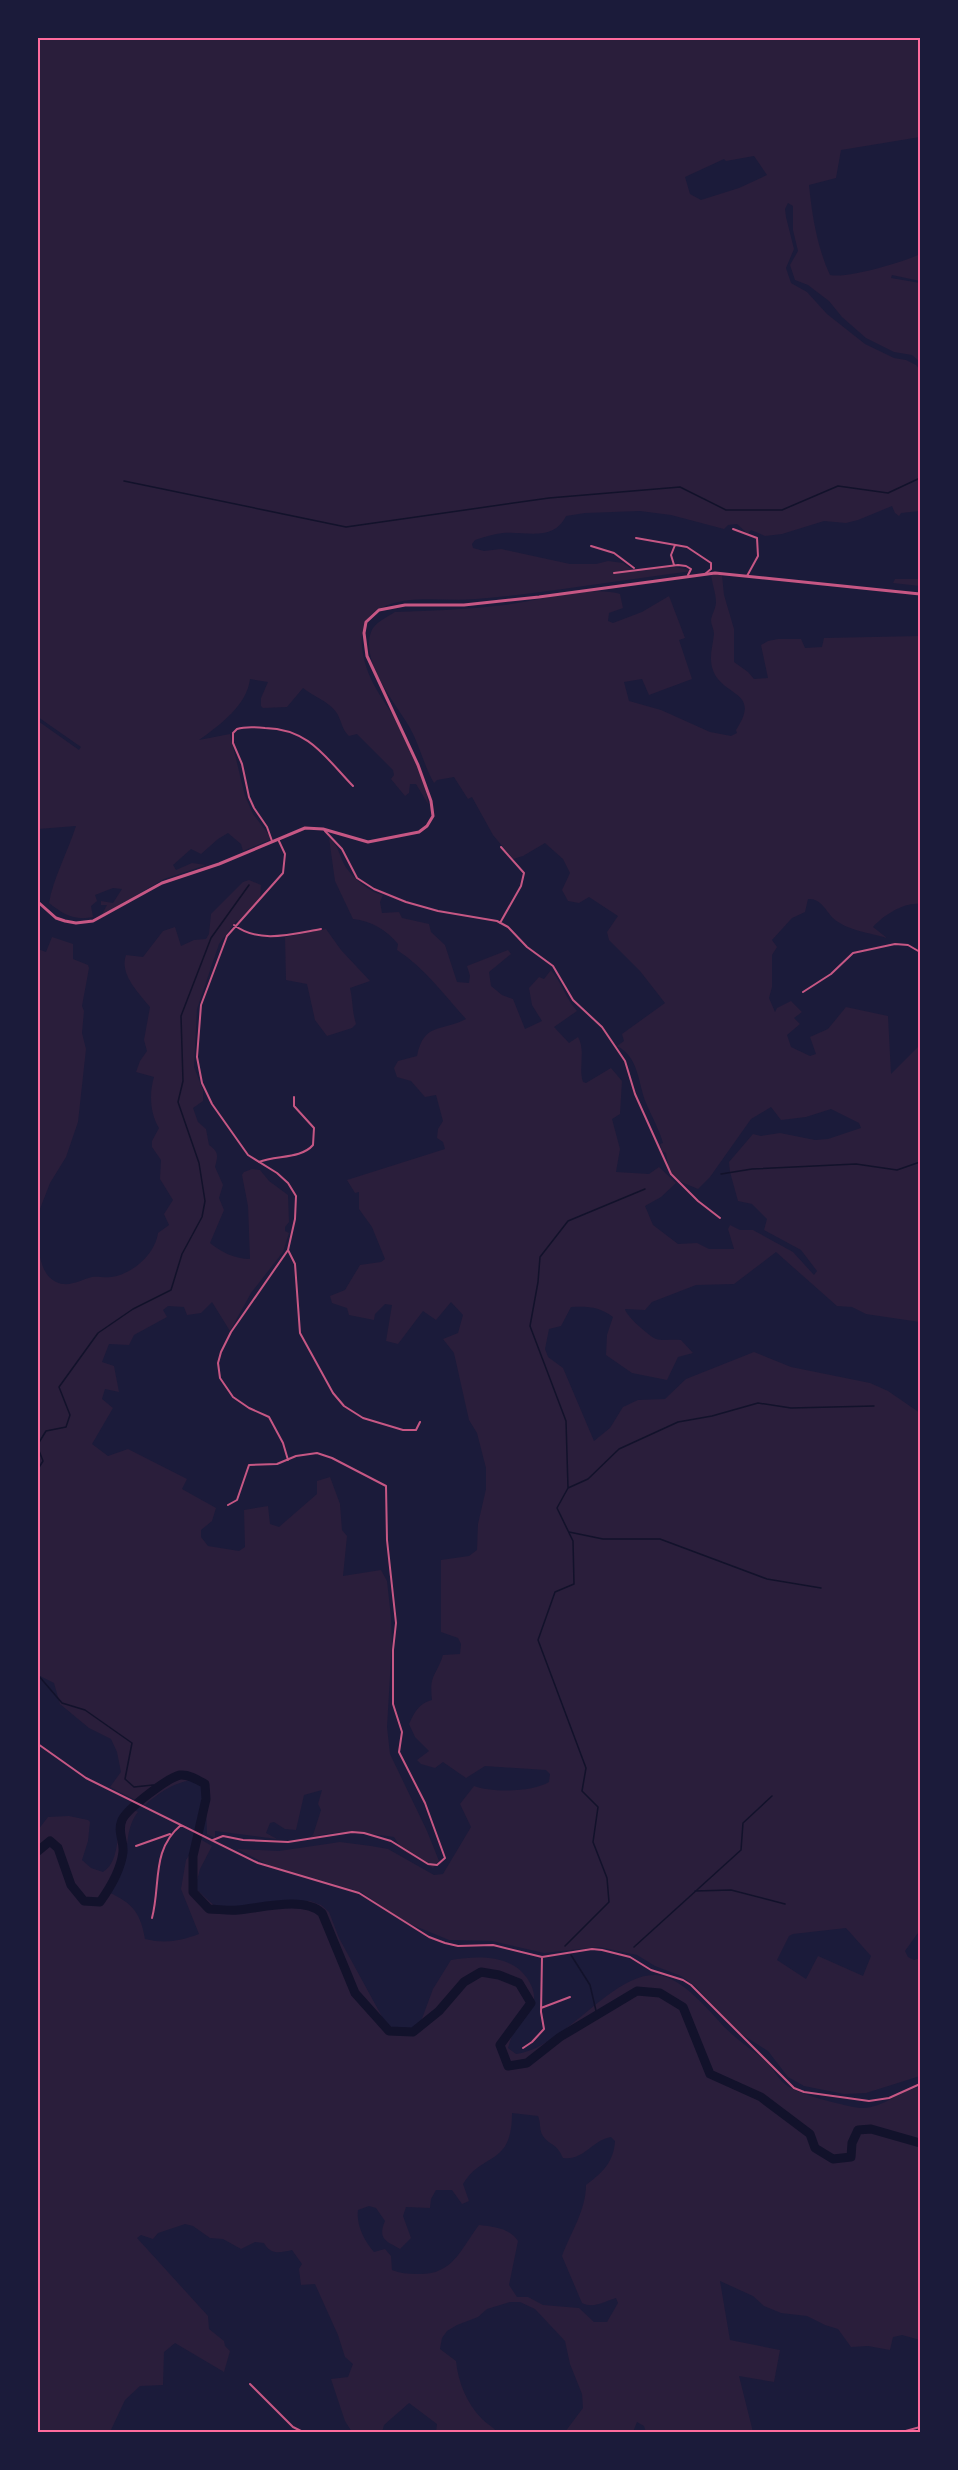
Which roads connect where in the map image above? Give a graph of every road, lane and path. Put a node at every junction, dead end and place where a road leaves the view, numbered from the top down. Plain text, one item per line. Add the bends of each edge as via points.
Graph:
1 (733, 529) dead end
2 (636, 538) dead end
3 (676, 545) junction
4 (591, 546) dead end
5 (674, 565) junction
6 (637, 569) junction
7 (614, 573) dead end
8 (705, 573) junction
9 (688, 575) junction
10 (747, 576) junction
11 (921, 594) edge
12 (353, 786) dead end
13 (323, 829) junction
14 (278, 839) junction
15 (272, 841) junction
16 (501, 847) dead end
17 (38, 902) edge
18 (500, 923) junction
19 (234, 925) junction
20 (321, 929) dead end
21 (921, 952) edge
22 (803, 992) dead end
23 (294, 1097) dead end
24 (259, 1162) junction
25 (720, 1218) dead end
26 (288, 1251) junction
27 (420, 1422) dead end
28 (288, 1460) junction
29 (228, 1505) dead end
30 (38, 1744) edge
31 (182, 1825) junction
32 (170, 1834) junction
33 (213, 1840) junction
34 (136, 1846) dead end
35 (152, 1918) dead end
36 (542, 1957) junction
37 (570, 1997) dead end
38 (542, 2008) junction
39 (523, 2048) dead end
40 (921, 2084) edge
41 (250, 2384) dead end
42 (921, 2427) edge
43 (303, 2433) edge
44 (902, 2433) edge

1 - 10 street via 757,538 758,556
2 - 3 street
3 - 5 street via 671,555
3 - 8 street via 710,561 711,569
4 - 6 street via 614,553
5 - 6 street
5 - 9 street via 689,567
6 - 7 street
8 - 9 street
8 - 10 street
9 - 13 street via 464,605 387,607 371,615 364,633 367,656 418,765 431,801 432,821 418,832 368,842
10 - 11 street
12 - 15 street via 313,744 289,730 237,729 233,743 249,797
13 - 14 street via 305,828
13 - 18 street via 342,849 353,873 374,889 438,911
14 - 15 street
14 - 19 street via 285,854 283,873
15 - 17 street via 162,883 93,921 76,923 56,918
16 - 18 street via 522,868 524,876
18 - 25 street via 553,966 573,1000 602,1027 629,1069 635,1094 671,1174
19 - 20 street via 257,936
19 - 24 street via 226,936 201,1005 198,1064 212,1104 248,1155
21 - 22 street via 896,944 853,953 831,974
23 - 24 street via 294,1106 314,1128 313,1145 305,1152
24 - 26 street via 282,1178 296,1196
26 - 27 street via 296,1264 300,1333 339,1400 378,1424 413,1431
26 - 28 street via 231,1332 221,1352 218,1371 233,1396 269,1416
28 - 29 street via 249,1465 237,1500
28 - 33 street via 308,1454 326,1455 384,1484 388,1490 387,1540 396,1623 393,1704 402,1732 399,1752 425,1803 445,1858 437,1865 428,1864 391,1841 364,1833 288,1842 223,1836
30 - 31 street via 86,1778
31 - 32 street
31 - 33 street
32 - 34 street
32 - 35 street via 159,1865
33 - 36 street via 258,1863 359,1893 445,1943 493,1945
36 - 38 street
36 - 40 street via 602,1950 630,1957 651,1970 683,1980 785,2081 804,2092 868,2101 889,2098
37 - 38 street
38 - 39 street via 544,2029
41 - 43 street
42 - 44 street

